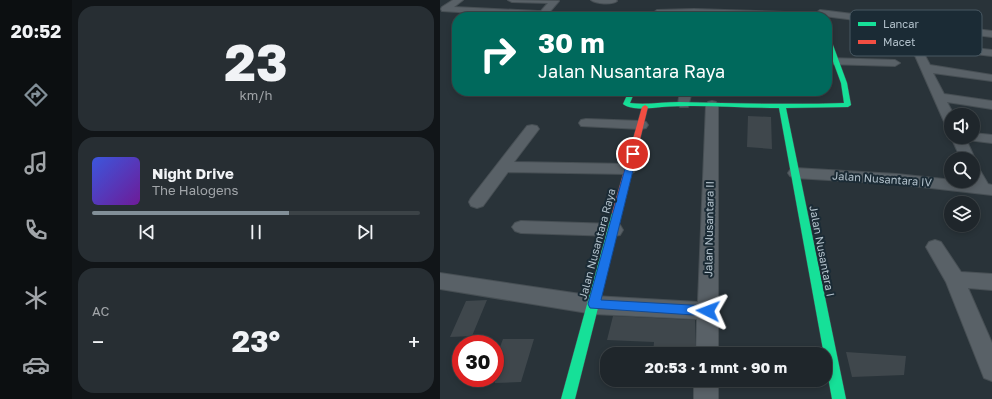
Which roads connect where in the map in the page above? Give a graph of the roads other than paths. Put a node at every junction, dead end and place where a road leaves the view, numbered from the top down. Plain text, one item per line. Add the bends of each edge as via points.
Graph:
1 (459, 0) edge
2 (512, 0) edge
3 (595, 0) edge
4 (613, 1) edge
5 (740, 4) dead end
6 (501, 12) edge
7 (545, 12) edge
8 (740, 12) edge
9 (832, 15) edge
10 (850, 17) edge
11 (982, 33) edge
12 (992, 34) edge
13 (982, 53) edge
14 (992, 54) edge
15 (920, 56) edge
16 (832, 61) edge
17 (832, 63) edge
18 (895, 63) dead end
19 (925, 68) junction
20 (992, 78) edge
21 (630, 96) edge
22 (685, 96) edge
23 (939, 97) junction
24 (684, 104) junction
25 (712, 104) junction
26 (992, 104) edge
27 (645, 106) junction
28 (782, 107) junction
29 (944, 108) edge
30 (586, 123) dead end
31 (641, 125) junction
32 (532, 129) dead end
33 (980, 137) edge
34 (992, 139) edge
35 (502, 167) junction
36 (629, 169) junction
37 (795, 173) junction
38 (980, 180) edge
39 (987, 189) edge
40 (477, 202) dead end
41 (521, 226) dead end
42 (614, 230) junction
43 (935, 248) dead end
44 (955, 279) junction
45 (440, 281) edge
46 (992, 282) edge
47 (594, 304) junction
48 (708, 311) junction
49 (707, 347) edge
50 (992, 370) edge
51 (706, 387) edge
52 (568, 399) edge
53 (706, 399) edge
54 (839, 399) edge

1 - 6 street via 445,9
2 - 7 street via 555,1
3 - 4 street
5 - 8 street
9 - 10 street
11 - 12 street
13 - 14 street
15 - 19 street
16 - 18 street
17 - 28 street via 846,92 848,106
19 - 20 street
19 - 23 street
21 - 27 street via 626,104
22 - 24 street
23 - 26 street
23 - 29 street
24 - 25 street
24 - 27 street
25 - 28 street
25 - 48 street, Jalan Nusantara II
27 - 31 street, Jalan Nusantara Raya
28 - 37 street, Jalan Nusantara I
30 - 31 street
31 - 36 street, Jalan Nusantara Raya
32 - 35 street
33 - 34 street
35 - 36 street
35 - 40 street
36 - 42 street, Jalan Nusantara Raya
37 - 39 street, Jalan Nusantara IV via 896,179
37 - 54 street, Jalan Nusantara I
38 - 39 street
41 - 42 street
42 - 47 street, Jalan Nusantara Raya
43 - 44 street
44 - 46 street
44 - 50 street
45 - 47 street
47 - 48 street
47 - 52 street, Jalan Nusantara Raya
48 - 49 street, Jalan Nusantara II
51 - 53 street

